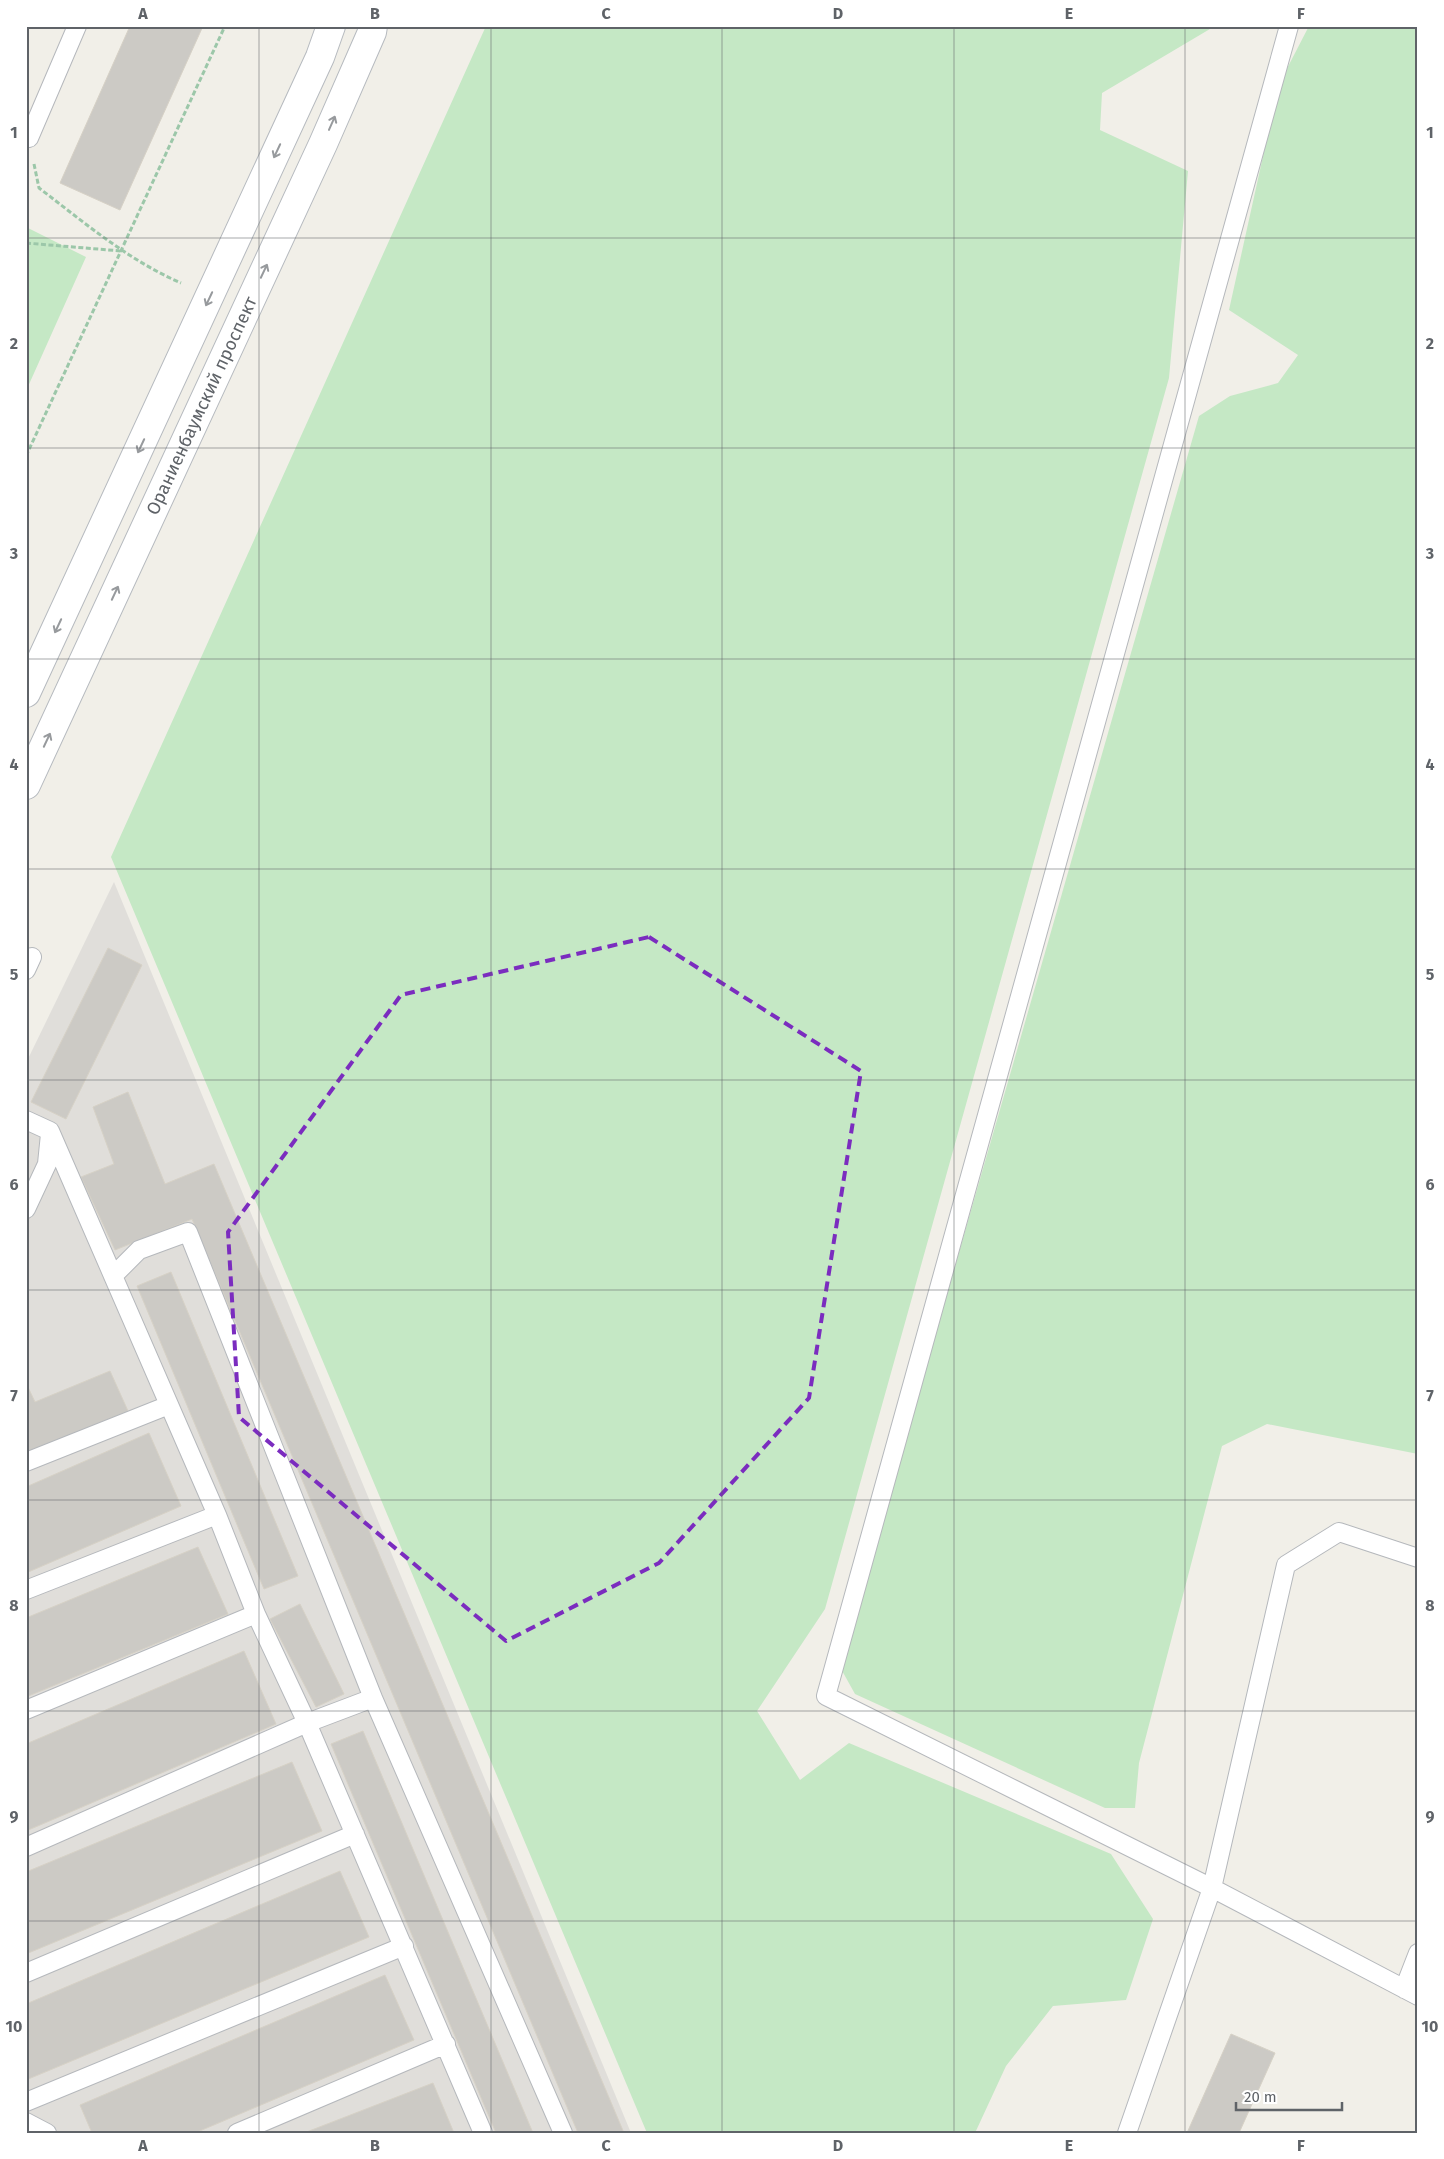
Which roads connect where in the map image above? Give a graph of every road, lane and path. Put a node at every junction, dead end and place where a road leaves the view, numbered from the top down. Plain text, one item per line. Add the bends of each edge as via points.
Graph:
1 (77, 26) edge
2 (224, 26) edge
3 (330, 26) edge
4 (373, 26) edge
5 (1289, 26) edge
6 (28, 137) edge
7 (26, 243) edge
8 (121, 252) junction
9 (182, 283) dead end
10 (26, 456) edge
11 (26, 693) edge
12 (26, 785) edge
13 (26, 1120) edge
14 (50, 1131) junction
15 (26, 1209) edge
16 (113, 1276) junction
17 (169, 1405) junction
18 (26, 1462) edge
19 (217, 1515) junction
20 (1418, 1558) edge
21 (26, 1590) edge
22 (256, 1614) junction
23 (373, 1698) junction
24 (26, 1710) edge
25 (307, 1723) junction
26 (355, 1834) junction
27 (26, 1848) edge
28 (1212, 1888) junction
29 (404, 1946) junction
30 (1418, 1953) edge
31 (26, 1973) edge
32 (1411, 1992) edge
33 (446, 2044) junction
34 (26, 2102) edge
35 (26, 2122) edge
36 (47, 2133) edge
37 (237, 2133) edge
38 (483, 2133) edge
39 (563, 2133) edge
40 (1127, 2133) edge

1 - 6 lane
2 - 8 path
3 -> 11 main road via 320,57
12 -> 4 main road, Ораниенбаумский проспект via 323,144
5 - 28 lane via 826,1696
6 - 8 path via 40,188
7 - 8 path
8 - 9 path
8 - 10 path
13 - 14 lane
14 - 15 lane via 47,1164
14 - 16 lane
16 - 17 lane
16 - 23 lane via 139,1250 188,1232
17 - 18 lane
17 - 19 lane
19 - 21 lane
19 - 22 lane
20 - 28 lane via 1339,1532 1286,1565
22 - 24 lane
22 - 25 lane
23 - 25 lane
23 - 39 lane
25 - 26 lane
25 - 27 lane
26 - 29 lane
26 - 31 lane
28 - 32 lane
28 - 40 lane
29 - 33 lane
29 - 34 lane
30 - 32 lane
33 - 37 lane
33 - 38 lane
35 - 36 lane

